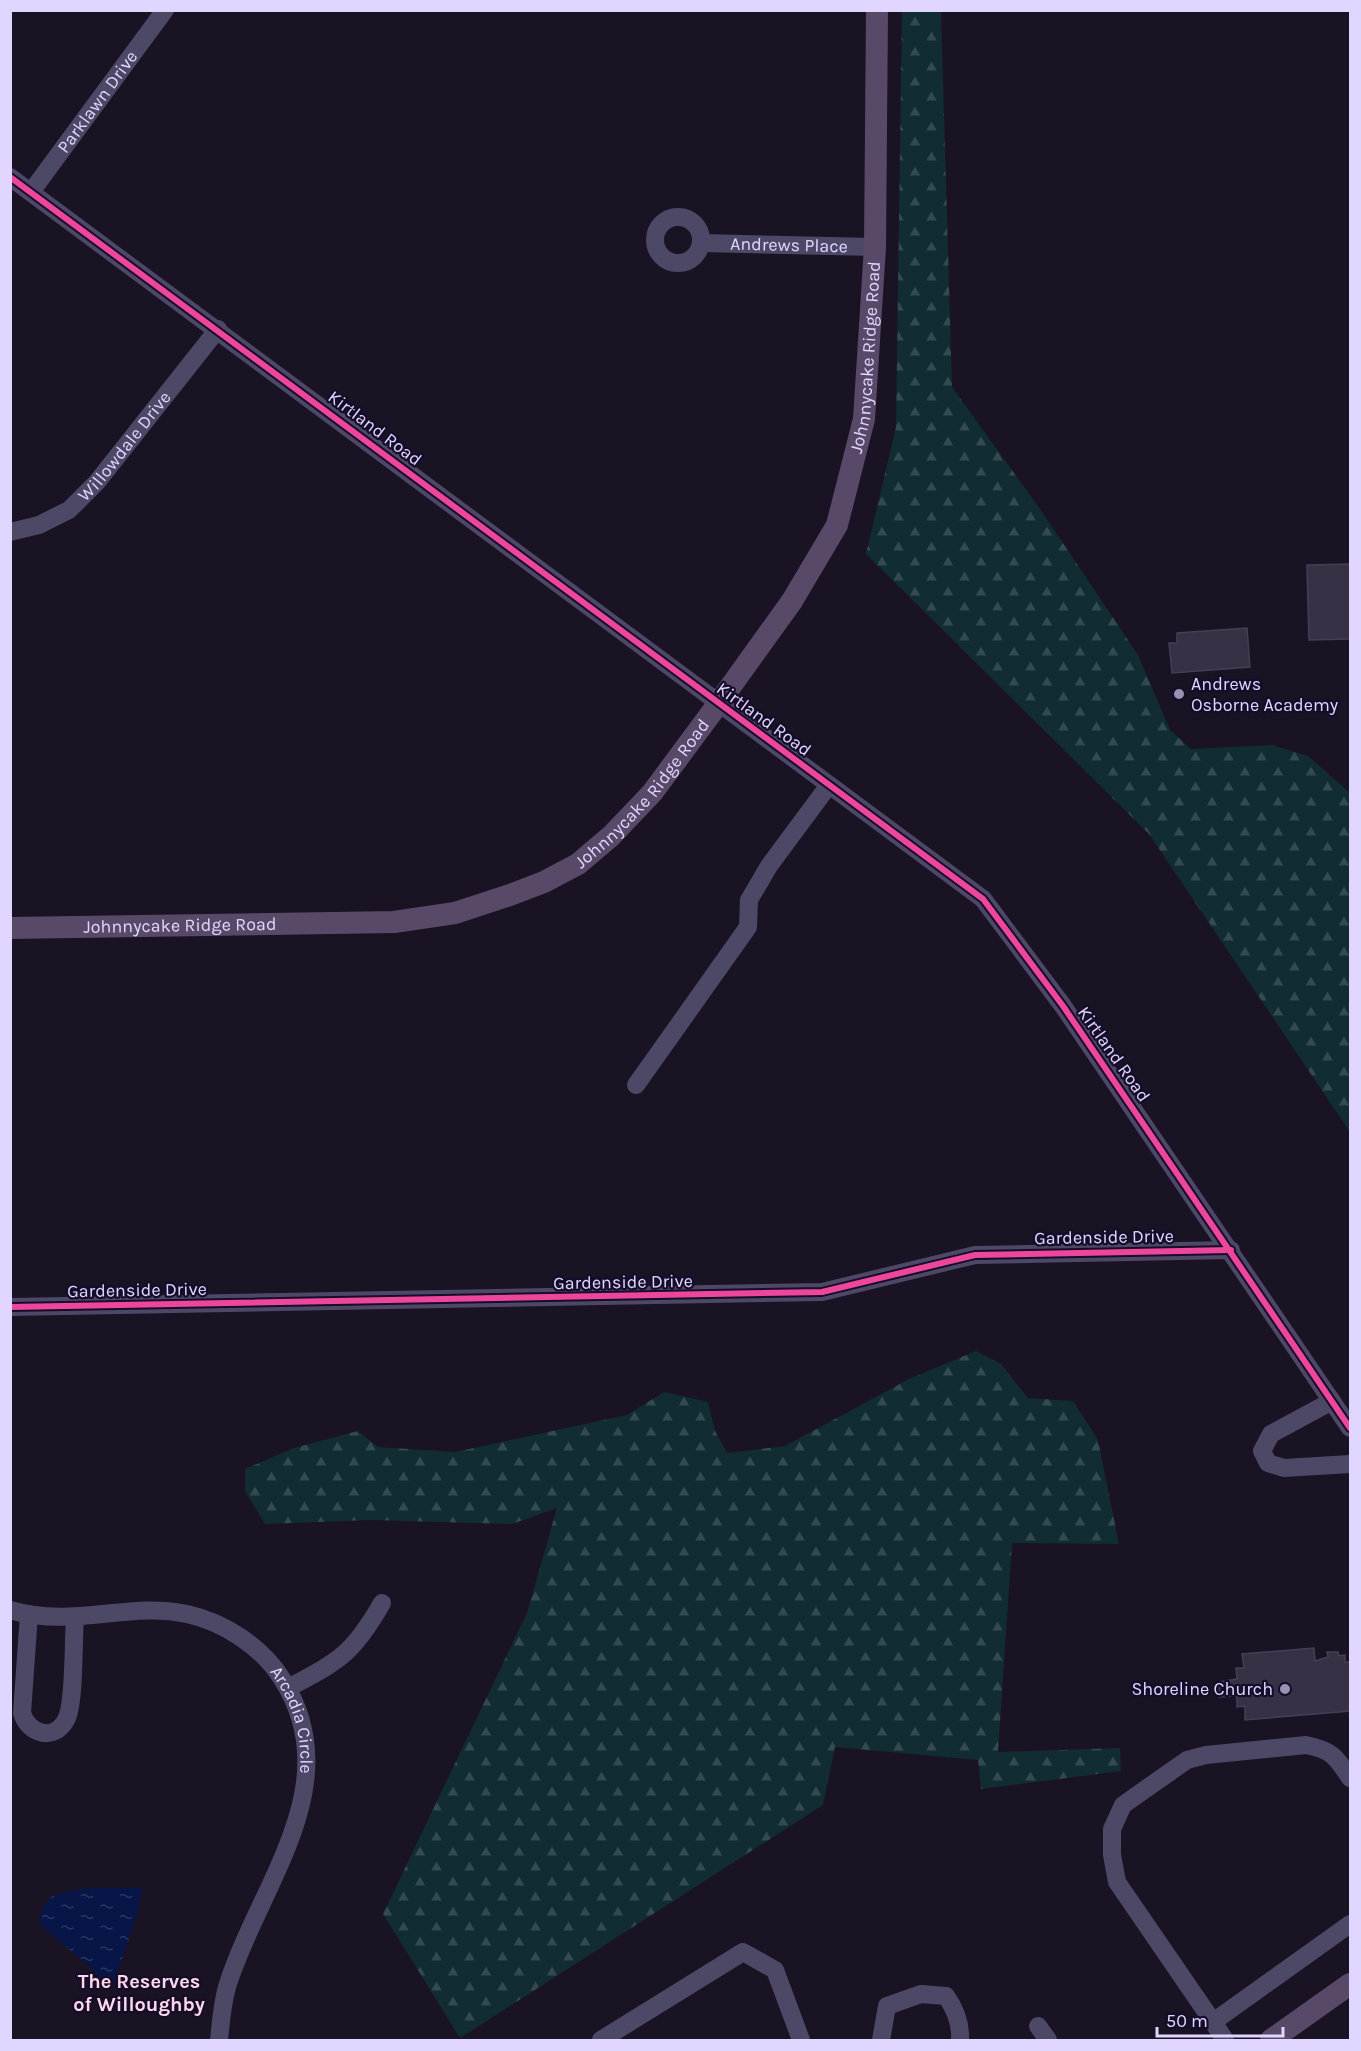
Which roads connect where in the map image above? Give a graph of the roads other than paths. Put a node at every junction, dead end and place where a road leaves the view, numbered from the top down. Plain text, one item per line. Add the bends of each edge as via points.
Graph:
1 (165, 10) edge
2 (877, 10) edge
3 (10, 177) edge
4 (31, 192) junction
5 (702, 243) dead end
6 (875, 247) junction
7 (218, 329) junction
8 (10, 532) edge
9 (718, 704) junction
10 (829, 785) junction
11 (10, 928) edge
12 (636, 1085) dead end
13 (1231, 1250) junction
14 (10, 1307) edge
15 (1332, 1401) junction
16 (1350, 1428) edge
17 (1350, 1464) edge
18 (382, 1603) dead end
19 (10, 1610) edge
20 (29, 1614) junction
21 (75, 1618) junction
22 (288, 1688) junction
23 (1350, 1778) edge
24 (1350, 1924) edge
25 (1350, 1984) edge
26 (1213, 2022) junction
27 (219, 2040) edge
28 (602, 2040) edge
29 (801, 2040) edge
30 (881, 2040) edge
31 (960, 2040) edge
32 (1226, 2040) edge
33 (1271, 2040) edge

1 - 4 street, Parklawn Drive
2 - 6 main road, Johnnycake Ridge Road
3 - 4 street, Kirtland Road
4 - 7 street, Kirtland Road
5 - 6 street, Andrews Place
6 - 9 main road, Johnnycake Ridge Road via 864,419 837,525 792,601
7 - 8 street, Willowdale Drive via 97,482 69,510 39,525
7 - 9 street, Kirtland Road
9 - 10 street, Kirtland Road
9 - 11 main road, Johnnycake Ridge Road via 652,793 611,837 578,864 544,882 455,913 394,922
10 - 12 street via 749,900 748,927
10 - 13 street, Kirtland Road via 983,899 1063,1006
13 - 14 street, Gardenside Drive via 975,1255 822,1292
13 - 15 street, Kirtland Road
15 - 16 street, Kirtland Road
15 - 17 street via 1271,1434 1262,1451 1268,1463 1284,1468
18 - 22 street via 348,1653
19 - 20 street, Arcadia Circle
20 - 21 street, Arcadia Circle
20 - 21 street via 22,1713 25,1723 38,1733 59,1730 69,1713
21 - 22 street, Arcadia Circle via 168,1611 207,1620 250,1644 273,1665
22 - 27 street, Arcadia Circle via 303,1722 308,1754 306,1786 299,1815 234,1967 222,2008
23 - 26 street via 1334,1755 1306,1745 1206,1755 1187,1760 1123,1805 1112,1829 1117,1881
24 - 26 street
25 - 33 main road
26 - 32 street
28 - 29 street via 743,1952 775,1970
30 - 31 street via 887,2006 921,1994 946,1996 954,2007

